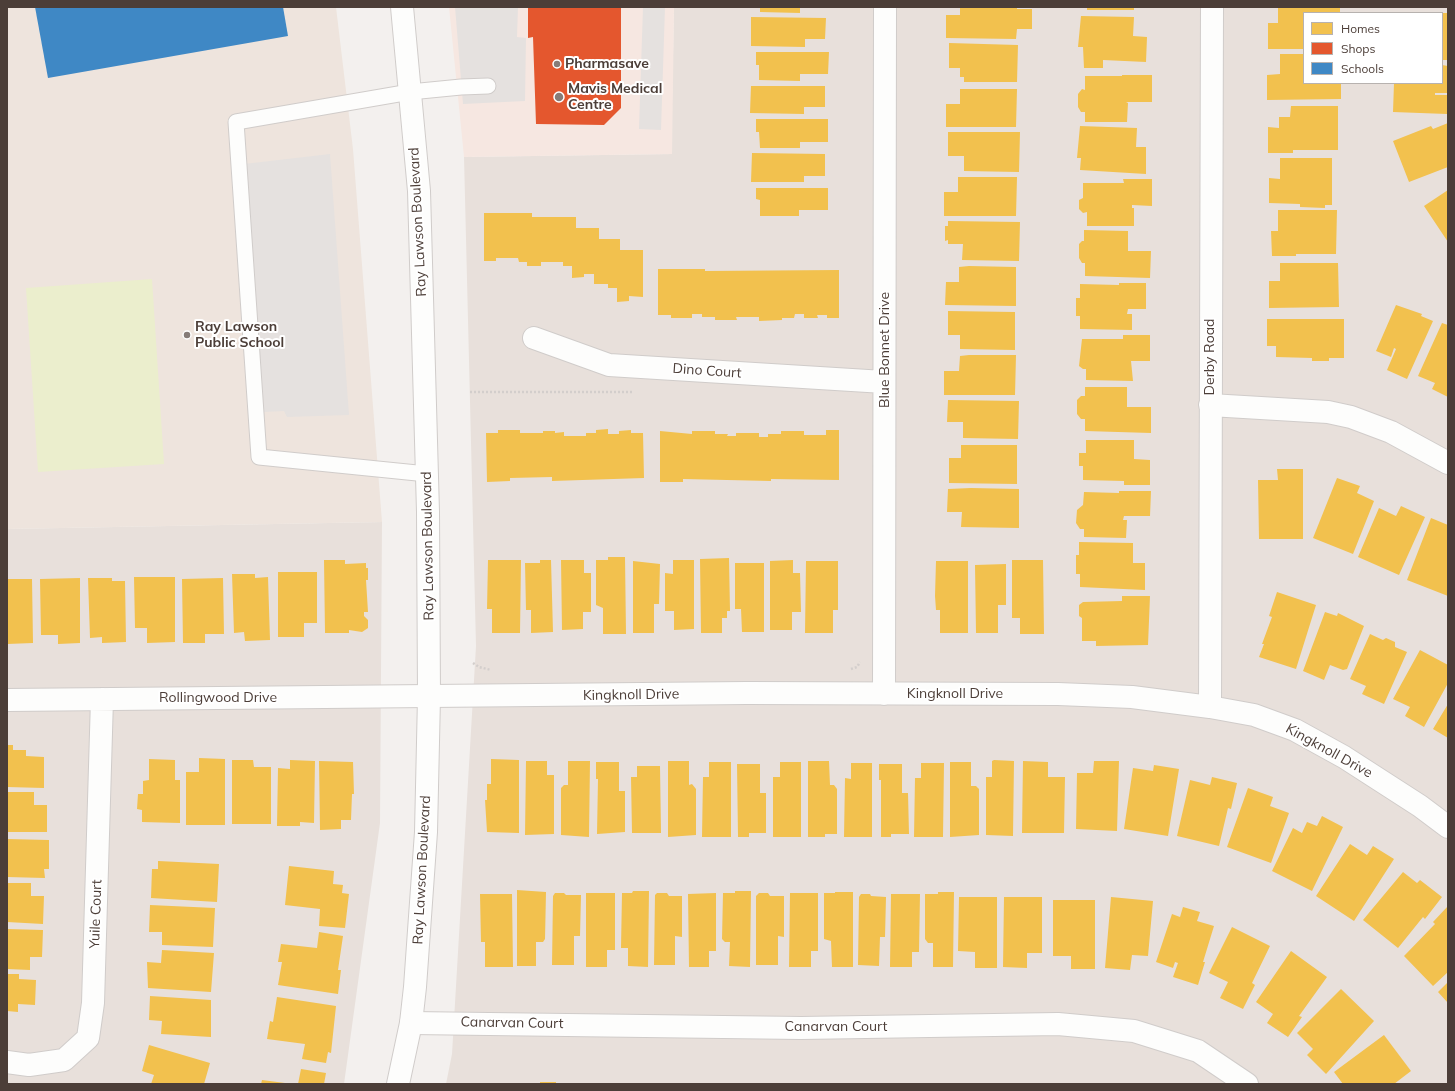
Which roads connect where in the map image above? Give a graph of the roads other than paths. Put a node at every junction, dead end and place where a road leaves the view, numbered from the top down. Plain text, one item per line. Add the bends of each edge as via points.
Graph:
1 (402, 7) edge
2 (885, 7) edge
3 (1212, 7) edge
4 (488, 86) dead end
5 (410, 92) junction
6 (534, 338) dead end
7 (884, 382) junction
8 (1210, 405) junction
9 (1448, 463) edge
10 (427, 474) junction
11 (884, 694) junction
12 (429, 697) junction
13 (102, 699) junction
14 (7, 700) edge
15 (1210, 707) junction
16 (1448, 827) edge
17 (411, 1023) junction
18 (7, 1062) edge
19 (398, 1084) edge
20 (1247, 1084) edge

1 - 5 street, Ray Lawson Boulevard
2 - 7 street, Blue Bonnet Drive
3 - 8 street, Derby Road
4 - 5 lane
5 - 10 street, Ray Lawson Boulevard via 419,191
5 - 10 lane via 236,122 259,457
6 - 7 street, Dino Court via 609,365
7 - 11 street, Blue Bonnet Drive
8 - 9 street via 1343,415 1391,432
8 - 15 street, Derby Road
10 - 12 street, Ray Lawson Boulevard
11 - 12 street, Kingknoll Drive
11 - 15 street, Kingknoll Drive via 1058,694 1132,697
12 - 13 street, Rollingwood Drive
12 - 17 street, Ray Lawson Boulevard via 426,832
13 - 14 street, Rollingwood Drive
13 - 18 street, Yuile Court via 93,1003 88,1038 64,1060 29,1065
15 - 16 street, Kingknoll Drive via 1254,715 1295,730 1344,757
17 - 19 street, Ray Lawson Boulevard
17 - 20 street, Canarvan Court via 801,1028 1058,1024 1134,1031 1198,1052

